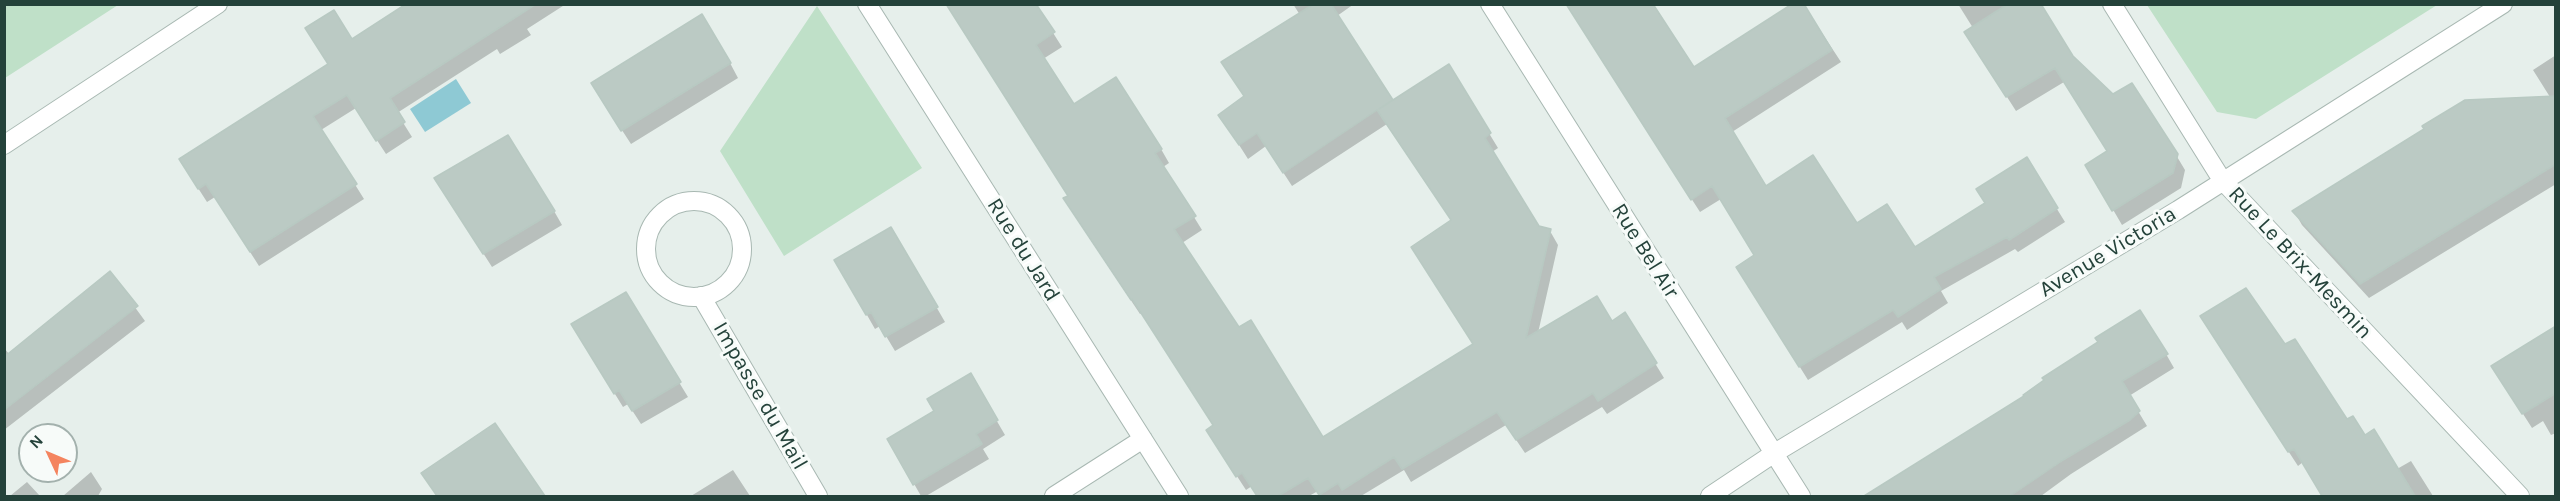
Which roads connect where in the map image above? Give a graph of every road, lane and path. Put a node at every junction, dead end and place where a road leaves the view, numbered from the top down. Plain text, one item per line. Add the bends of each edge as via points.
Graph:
1 (218, 4) edge
2 (867, 4) edge
3 (1490, 4) edge
4 (2112, 4) edge
5 (2503, 4) edge
6 (4, 145) edge
7 (2223, 180) junction
8 (701, 296) junction
9 (1143, 440) junction
10 (1773, 454) junction
11 (818, 496) edge
12 (1054, 496) edge
13 (1179, 496) edge
14 (1710, 496) edge
15 (1801, 496) edge
16 (2520, 496) edge

1 - 6 street
2 - 9 street, Rue du Jard
3 - 10 street, Rue Bel Air
4 - 7 street, Rue Le Brix-Mesmin
5 - 7 street, Avenue Victoria
7 - 10 street, Avenue Victoria
7 - 16 street, Rue Le Brix-Mesmin
8 - 8 street, Impasse du Mail via 685,297 670,290 649,267 648,235 655,221 680,203 696,201 718,207 725,211 742,238 738,269 729,282 716,292
8 - 11 street, Impasse du Mail
9 - 12 street
9 - 13 street, Rue du Jard
10 - 14 street, Avenue Victoria
10 - 15 street, Rue Bel Air

